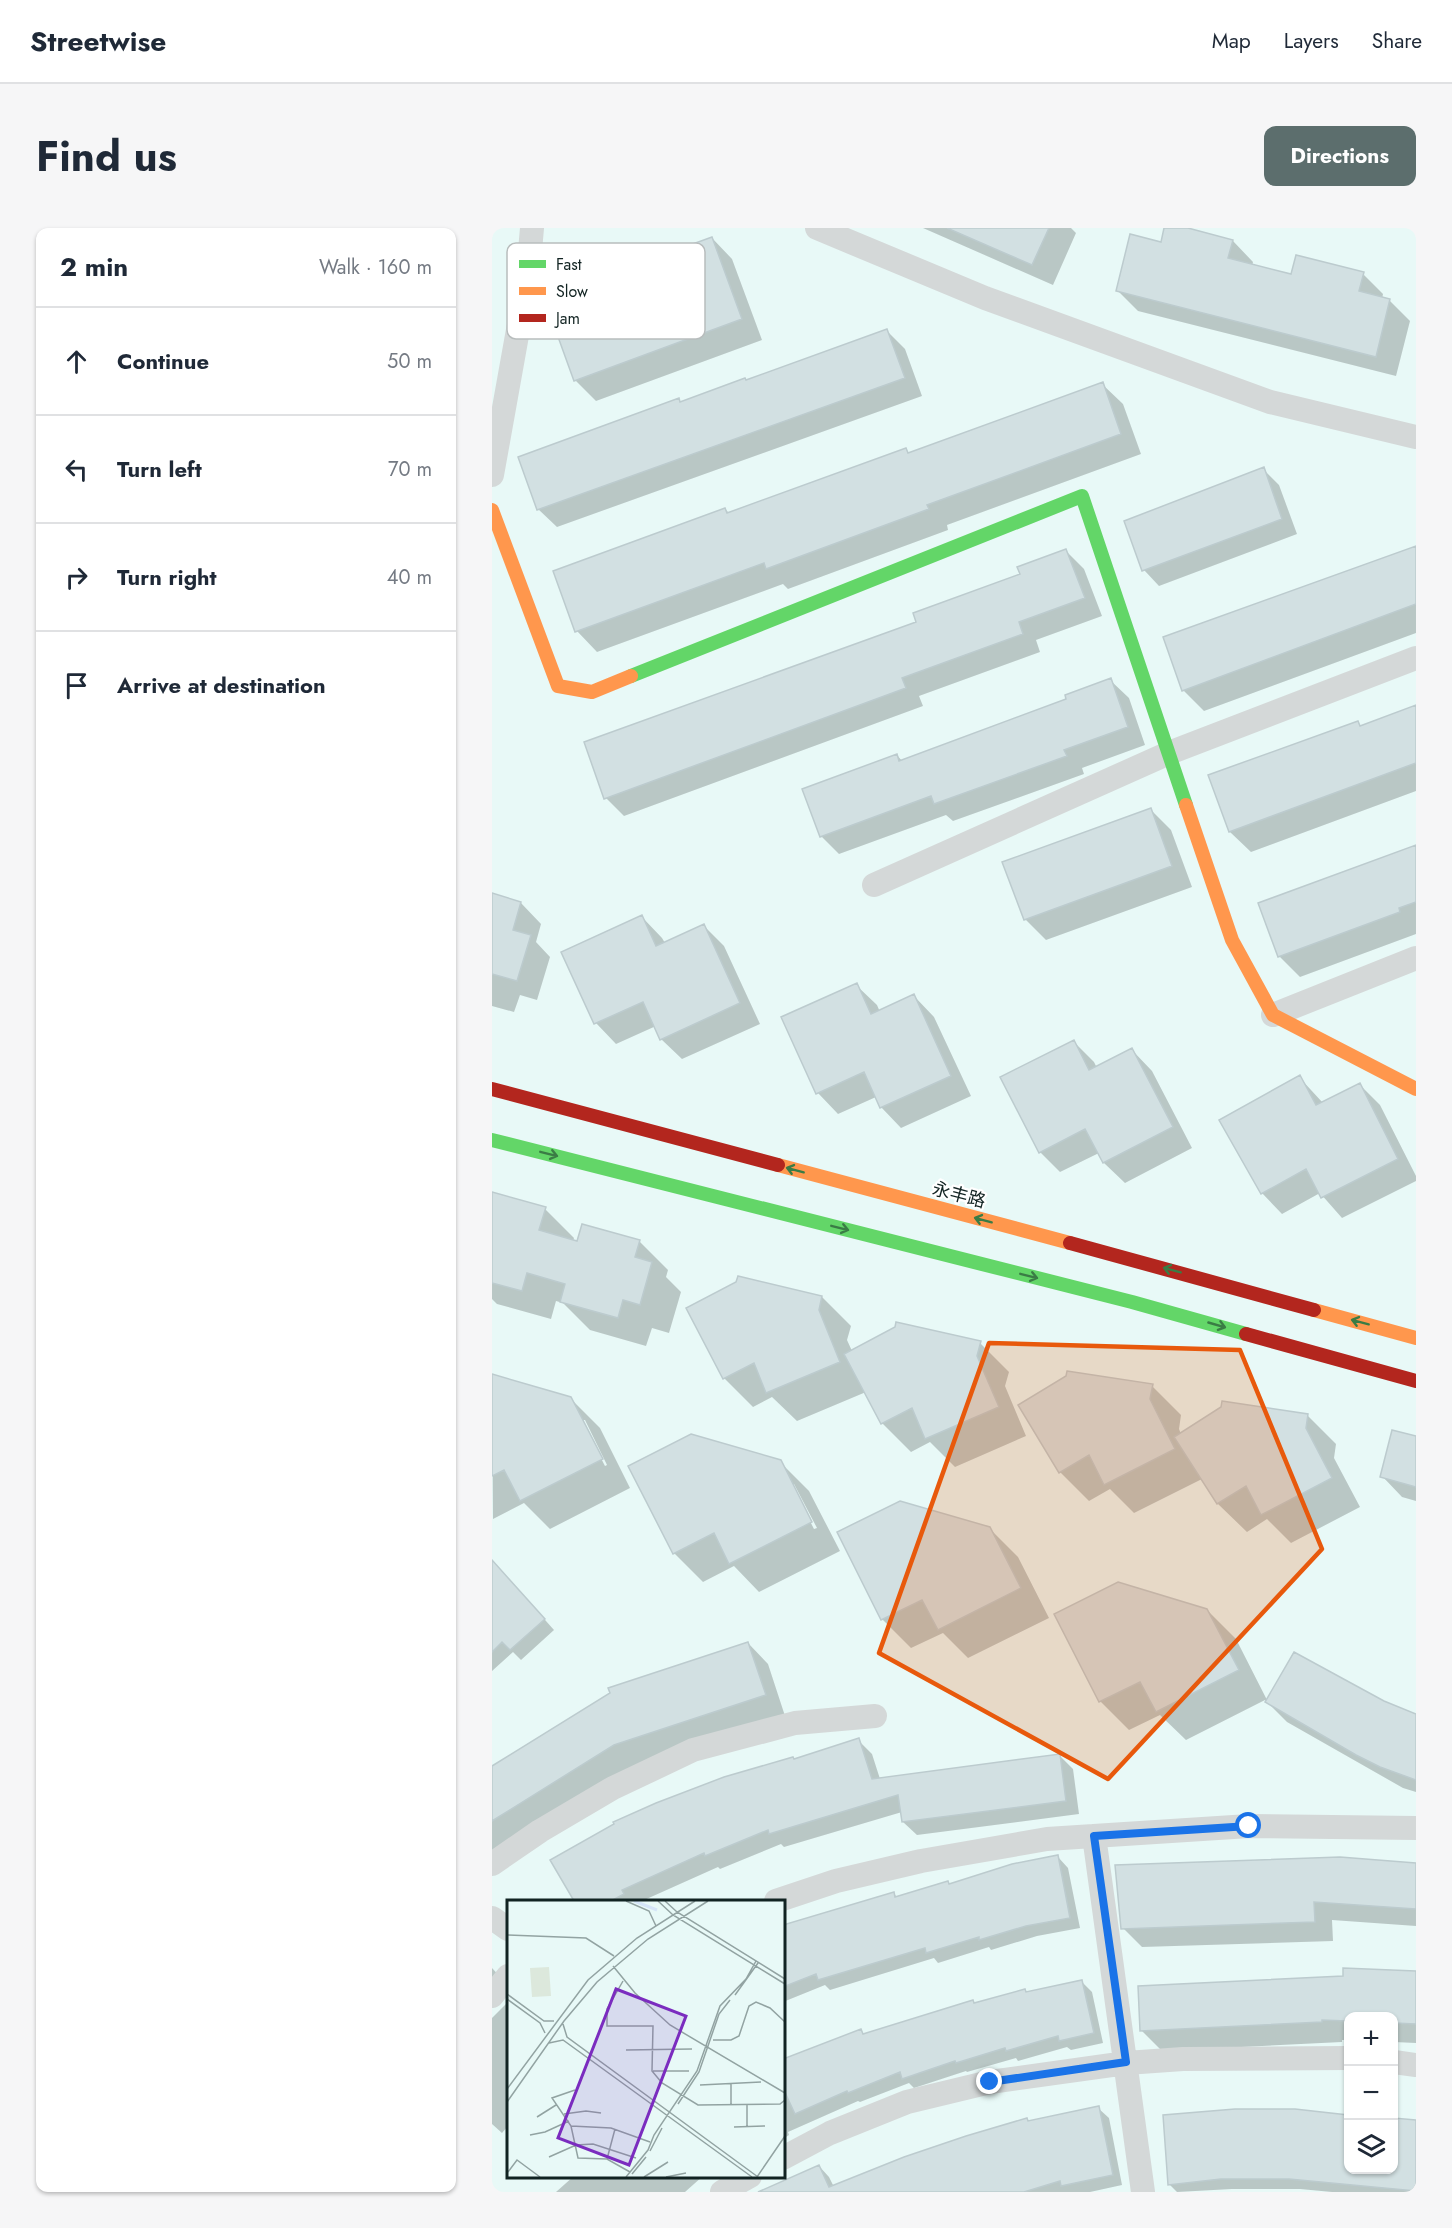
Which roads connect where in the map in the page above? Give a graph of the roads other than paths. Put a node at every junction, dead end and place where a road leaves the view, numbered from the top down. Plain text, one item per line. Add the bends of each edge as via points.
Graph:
1 (532, 228) edge
2 (817, 228) edge
3 (531, 243) edge
4 (516, 339) edge
5 (1416, 437) edge
6 (492, 475) edge
7 (492, 510) edge
8 (1416, 658) edge
9 (1169, 753) junction
10 (874, 885) dead end
11 (1416, 958) edge
12 (1273, 1015) junction
13 (492, 1089) edge
14 (1416, 1089) edge
15 (492, 1140) edge
16 (1416, 1338) edge
17 (1416, 1381) edge
18 (875, 1716) dead end
19 (1416, 1828) edge
20 (1094, 1836) junction
21 (492, 1864) edge
22 (779, 1900) edge
23 (492, 1918) edge
24 (507, 1928) edge
25 (507, 1977) edge
26 (492, 1996) edge
27 (1344, 2058) edge
28 (1126, 2062) junction
29 (1398, 2063) edge
30 (1416, 2065) edge
31 (784, 2157) edge
32 (746, 2177) edge
33 (724, 2187) edge
34 (1143, 2192) edge

1 - 3 street
2 - 5 street via 985,298 1270,402
4 - 6 street
7 - 9 street via 558,686 592,692 1082,496
8 - 9 street
9 - 10 street
9 - 12 street via 1232,940
11 - 12 street
12 - 14 street
16 -> 13 street, 永丰路
15 -> 17 street via 1132,1302
18 - 21 street via 795,1723 693,1750 613,1788
19 - 20 street via 1249,1826
20 - 22 street via 1047,1839 921,1861 836,1881
20 - 28 street
23 - 24 street
25 - 26 street
27 - 28 street
28 - 31 street via 990,2082 908,2102 830,2133
28 - 34 street
29 - 30 street
32 - 33 street

